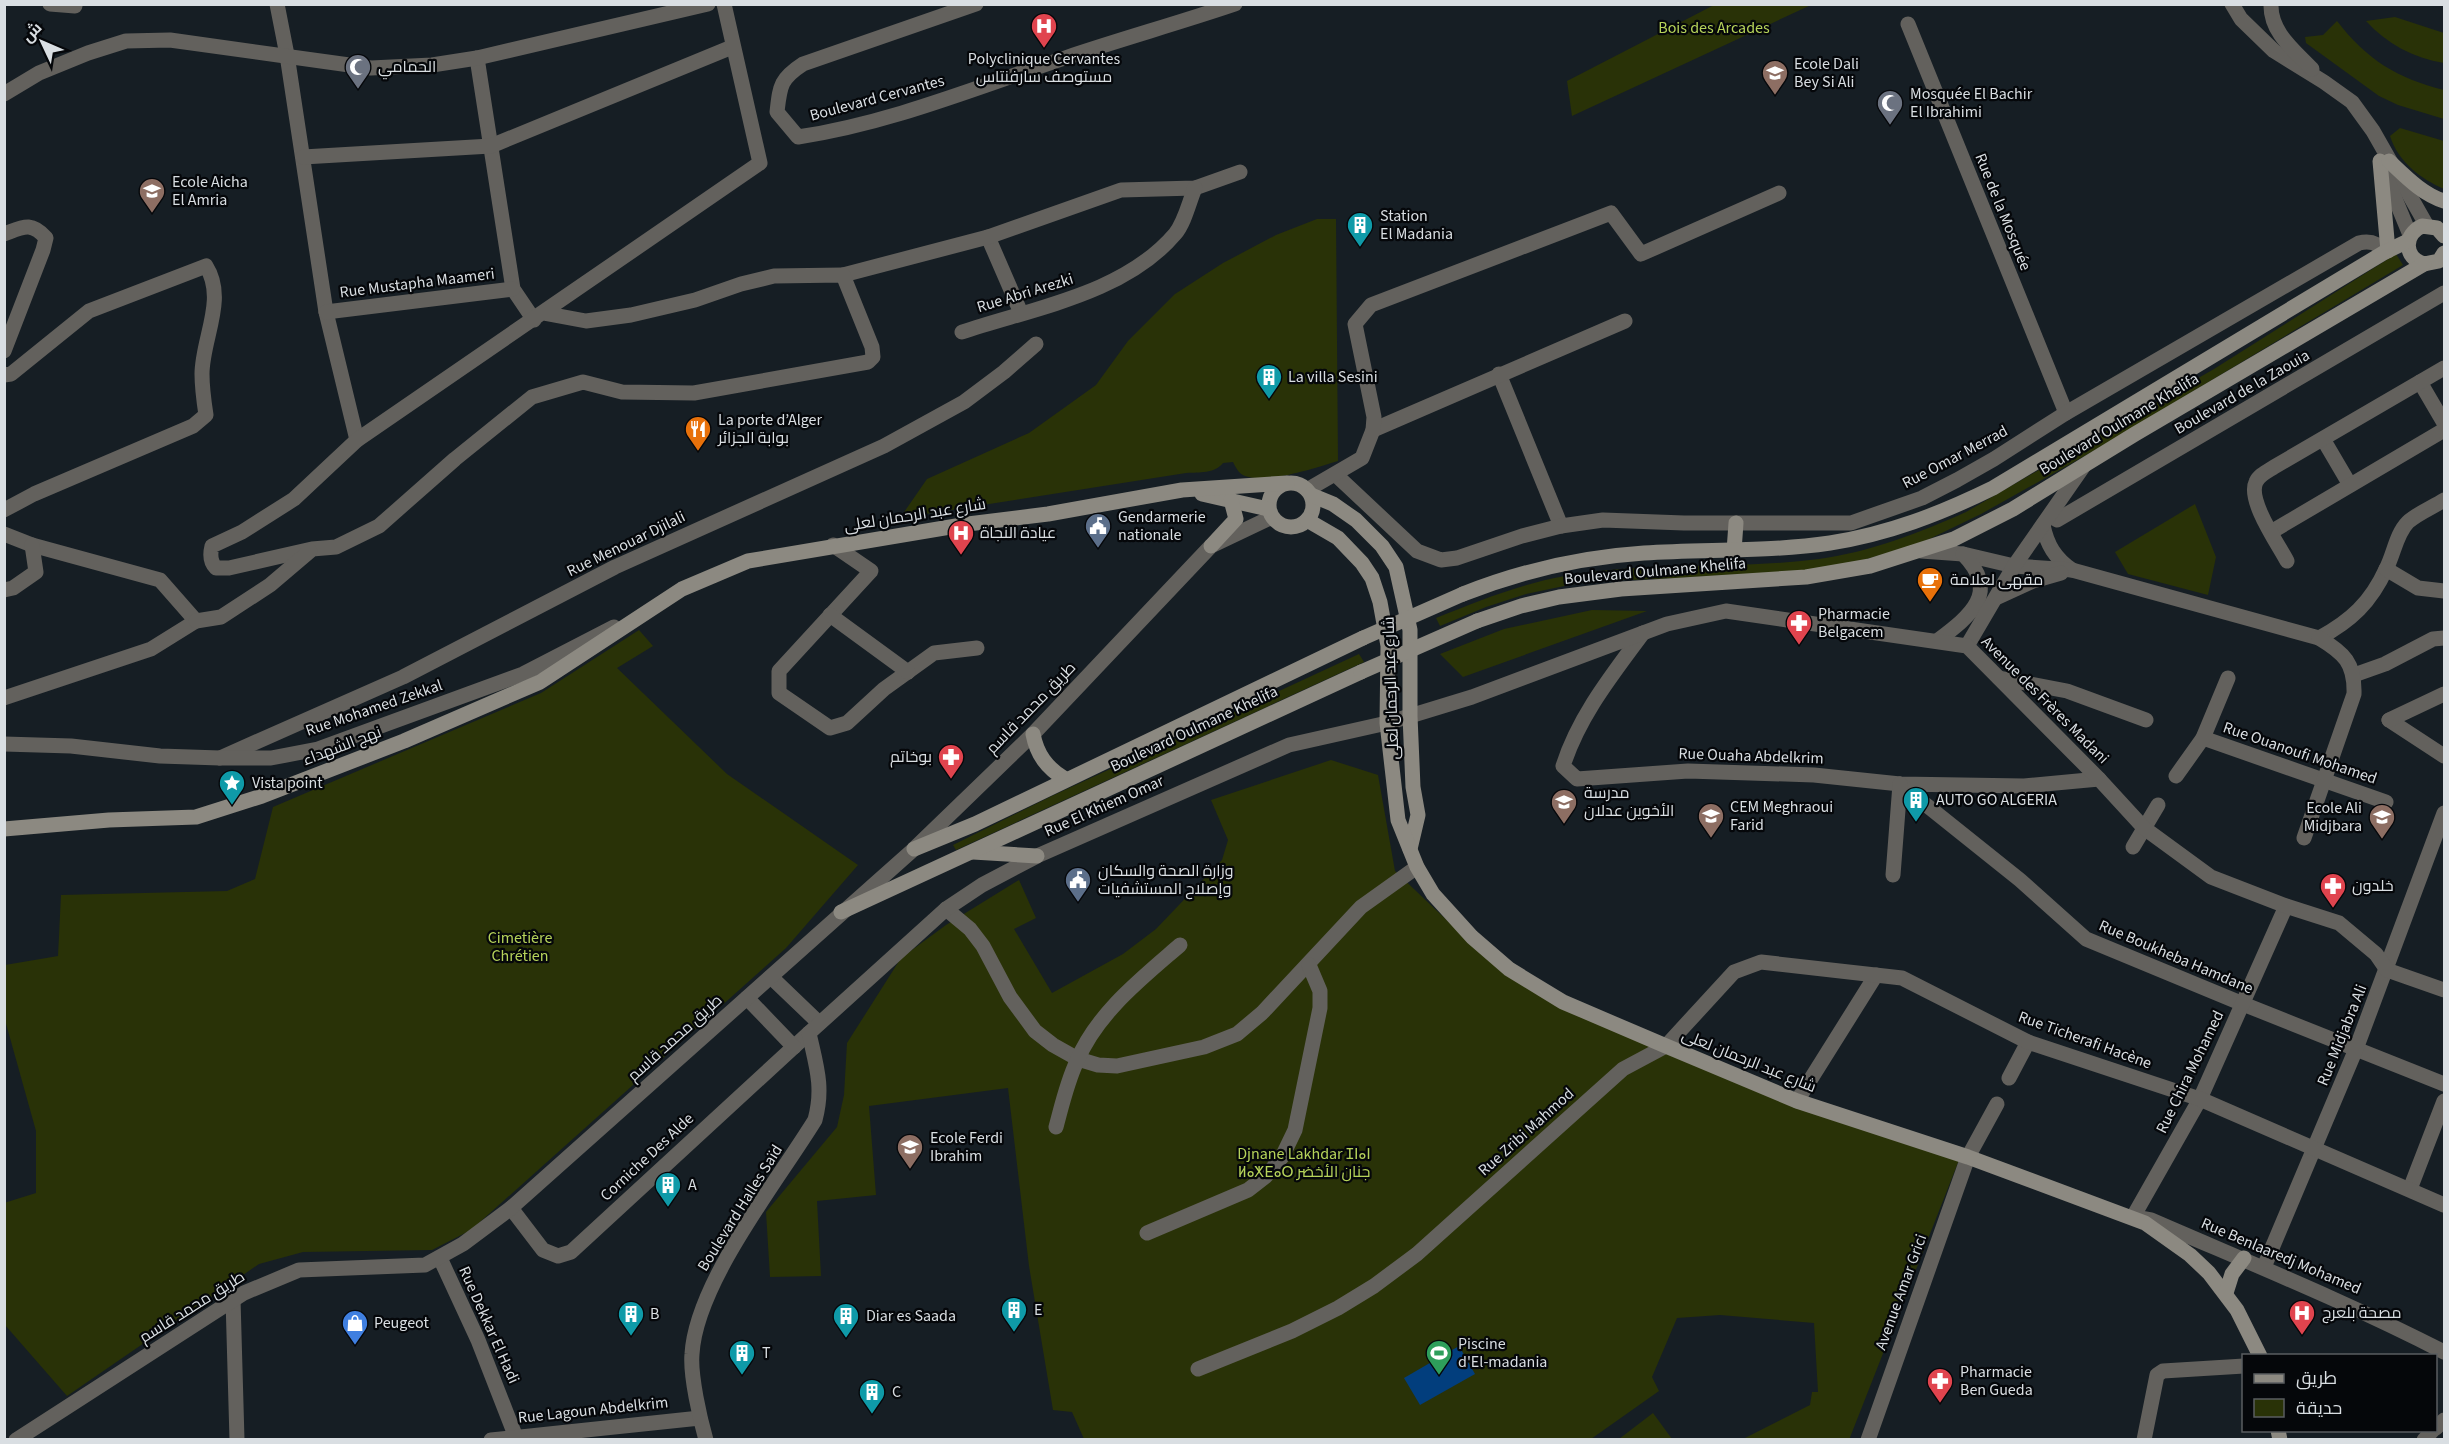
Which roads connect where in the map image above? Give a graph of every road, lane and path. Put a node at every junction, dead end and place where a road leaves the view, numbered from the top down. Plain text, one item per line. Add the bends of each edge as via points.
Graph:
1 (50, 4) edge
2 (277, 4) edge
3 (708, 4) edge
4 (724, 4) edge
5 (976, 4) edge
6 (1235, 4) edge
7 (2232, 4) edge
8 (2271, 4) edge
9 (75, 6) edge
10 (1908, 24) dead end
11 (732, 47) junction
12 (287, 55) junction
13 (477, 58) junction
14 (2324, 82) junction
15 (4, 94) edge
16 (492, 146) junction
17 (303, 157) junction
18 (2384, 161) junction
19 (1240, 172) dead end
20 (1195, 188) junction
21 (1779, 193) dead end
22 (2445, 201) edge
23 (2434, 224) edge
24 (4, 234) edge
25 (2445, 236) edge
26 (988, 237) junction
27 (2409, 238) junction
28 (2387, 252) junction
29 (2444, 255) edge
30 (2424, 264) junction
31 (843, 275) junction
32 (513, 289) junction
33 (2445, 293) edge
34 (326, 312) junction
35 (1021, 312) junction
36 (539, 316) junction
37 (1625, 321) dead end
38 (962, 332) dead end
39 (1036, 344) dead end
40 (4, 351) edge
41 (2445, 369) edge
42 (1499, 374) junction
43 (4, 375) edge
44 (2420, 382) junction
45 (2066, 412) junction
46 (2445, 423) edge
47 (1373, 430) junction
48 (2445, 430) edge
49 (2323, 439) junction
50 (357, 440) junction
51 (2083, 467) junction
52 (1336, 475) junction
53 (1287, 483) junction
54 (2350, 485) junction
55 (1182, 490) junction
56 (1309, 492) junction
57 (1231, 500) junction
58 (2445, 500) edge
59 (4, 510) edge
60 (1270, 513) junction
61 (1307, 520) junction
62 (1736, 523) junction
63 (2050, 523) junction
64 (1561, 526) junction
65 (2271, 532) junction
66 (4, 534) edge
67 (33, 545) junction
68 (833, 545) junction
69 (1211, 546) junction
70 (312, 549) junction
71 (1734, 551) junction
72 (1921, 551) junction
73 (1963, 554) junction
74 (2287, 561) dead end
75 (2014, 566) junction
76 (2386, 569) junction
77 (2072, 570) junction
78 (4, 590) edge
79 (2445, 591) edge
80 (1996, 598) junction
81 (663, 602) junction
82 (830, 615) junction
83 (196, 621) junction
84 (1643, 633) junction
85 (2319, 638) junction
86 (2445, 638) edge
87 (1937, 641) junction
88 (1967, 646) junction
89 (977, 648) dead end
90 (908, 672) junction
91 (2354, 675) junction
92 (1999, 678) junction
93 (2228, 678) dead end
94 (2445, 694) edge
95 (4, 698) edge
96 (1462, 700) joint
97 (1410, 716) junction
98 (2146, 720) dead end
99 (1387, 723) junction
100 (1033, 734) junction
101 (2203, 738) junction
102 (4, 744) edge
103 (2445, 756) edge
104 (220, 758) junction
105 (2176, 776) dead end
106 (1065, 779) junction
107 (2099, 779) junction
108 (2325, 781) junction
109 (1900, 784) junction
110 (2386, 802) dead end
111 (2158, 805) dead end
112 (2443, 819) edge
113 (2144, 828) junction
114 (4, 829) edge
115 (2304, 838) dead end
116 (936, 840) junction
117 (2133, 847) dead end
118 (914, 849) junction
119 (1410, 849) junction
120 (970, 852) junction
121 (1036, 856) junction
122 (946, 863) junction
123 (1417, 867) junction
124 (1893, 875) dead end
125 (2286, 906) junction
126 (946, 909) junction
127 (841, 912) junction
128 (1180, 945) dead end
129 (1309, 965) junction
130 (2387, 970) junction
131 (1876, 975) junction
132 (771, 977) junction
133 (2445, 990) edge
134 (747, 998) junction
135 (2243, 1004) junction
136 (814, 1028) junction
137 (2028, 1042) junction
138 (1666, 1046) junction
139 (794, 1047) junction
140 (2356, 1049) junction
141 (1077, 1059) junction
142 (2009, 1078) dead end
143 (2445, 1084) edge
144 (2200, 1099) junction
145 (1797, 1101) junction
146 (2445, 1101) edge
147 (1997, 1104) dead end
148 (1056, 1127) dead end
149 (2316, 1149) junction
150 (1968, 1157) junction
151 (2410, 1190) junction
152 (2445, 1205) edge
153 (511, 1208) junction
154 (2133, 1217) junction
155 (1147, 1233) dead end
156 (440, 1258) junction
157 (2244, 1258) junction
158 (2264, 1267) junction
159 (2226, 1293) junction
160 (233, 1299) junction
161 (2445, 1352) edge
162 (2259, 1354) edge
163 (2242, 1366) edge
164 (1198, 1370) dead end
165 (700, 1418) junction
166 (35, 1434) edge
167 (517, 1438) edge
168 (16, 1440) edge
169 (237, 1440) edge
170 (491, 1440) edge
171 (706, 1440) edge
172 (1868, 1440) edge
173 (2144, 1440) edge

1 - 9 street
2 - 12 street
3 - 13 street
4 - 11 street
5 - 6 street, Boulevard Cervantes via 803,64 786,75 777,112 798,137 831,132 927,106
7 - 14 street via 2241,19 2274,51
8 - 14 street via 2277,30
10 - 45 street, Rue de la Mosquée
11 - 16 street
11 - 36 street via 760,163
12 - 13 street via 371,68
12 - 15 street via 170,40 126,41 39,73
12 - 17 street
13 - 16 street
14 - 18 street via 2352,102 2369,124
16 - 17 street
16 - 32 street
17 - 34 street
18 - 22 main road via 2427,193
18 - 23 street
18 - 27 street
18 - 28 main road
19 - 20 street
20 - 26 street via 1120,190
20 - 35 street, Rue Abri Arezki via 1176,232 1143,265 1074,299
21 - 47 street via 1641,254 1611,213 1371,304 1355,324 1374,417
23 - 25 main road
23 - 27 main road, Boulevard Oulmane Khelifa via 2417,228
24 - 40 street via 26,226 38,229 46,238
26 - 31 street
26 - 35 street
27 - 28 main road, Boulevard Oulmane Khelifa
27 - 30 main road via 2409,254
28 - 45 street, Rue Omar Merrad via 2371,242 2359,243
28 - 71 main road, Boulevard Oulmane Khelifa via 1993,488 1945,511 1889,531 1831,543
29 - 30 main road, Boulevard Oulmane Khelifa via 2434,263
30 - 51 main road, Boulevard Oulmane Khelifa
31 - 36 street via 774,276 695,300 597,320
31 - 70 street via 872,347 873,357 868,362 694,393 622,392 583,382 532,397 379,526 336,547
32 - 34 street, Rue Mustapha Maameri
32 - 36 street
33 - 63 street, Boulevard de la Zaouia
34 - 50 street
35 - 38 street, Rue Abri Arezki
36 - 50 street
37 - 42 street
39 - 104 street, Rue Menouar Djilali via 964,402 884,446 615,567 403,677
41 - 44 street
42 - 47 street
42 - 64 street
43 - 59 street via 11,374 89,311 206,266 212,275 211,329 201,372 206,416 193,426
44 - 46 street
44 - 49 street
45 - 62 street, Rue Omar Merrad via 1994,459 1922,498 1851,523
47 - 52 street via 1362,458
48 - 54 street
49 - 54 street
49 - 65 street via 2256,481 2256,504
50 - 70 street via 294,500 212,546 210,552 216,568 230,568
51 - 63 street
51 - 72 main road, Boulevard Oulmane Khelifa via 2013,509
52 - 56 street
52 - 64 street, Rue Omar Merrad via 1417,551 1441,560
53 - 55 main road, شارع عبد الرحمان لعلى
53 - 56 main road
53 - 60 main road via 1272,492
54 - 65 street
55 - 57 main road, شارع عبد الرحمان لعلى
55 - 68 main road, شارع عبد الرحمان لعلى
56 - 61 main road via 1313,503
56 - 97 main road, شارع عبد الرحمان لعلى via 1356,520 1396,567 1410,630
57 - 60 main road, شارع عبد الرحمان لعلى
57 - 69 main road via 1236,519
58 - 76 street via 2408,522
60 - 61 main road via 1276,522 1289,527
60 - 69 street, طريق محمد قاسم
61 - 99 main road, شارع عبد الرحمان لعلى via 1338,538 1372,578 1388,646
62 - 64 street, Rue Omar Merrad via 1603,520
62 - 71 main road
63 - 75 street
63 - 77 street via 2052,551
65 - 74 street
66 - 67 street
67 - 78 street via 36,572
67 - 83 street via 160,580
68 - 81 main road, شارع عبد الرحمان لعلى via 748,561 682,589
68 - 82 street via 871,571
69 - 100 street, طريق محمد قاسم
70 - 83 street via 270,585 221,616
71 - 106 main road, Boulevard Oulmane Khelifa, bridge via 1643,553 1549,566 1505,577 1363,638
72 - 73 street
72 - 120 main road, Boulevard Oulmane Khelifa, bridge via 1870,566 1806,577 1621,589 1521,606 1361,672
73 - 75 street
73 - 87 street via 1980,574 1981,592 1972,612
75 - 77 street
75 - 80 street
76 - 79 street via 2418,588
76 - 85 street via 2367,602 2343,625
77 - 80 street
77 - 85 street
80 - 88 street
81 - 104 street, Rue Mohamed Zekkal via 523,674 318,749 271,758
81 - 114 main road, نهج الشهداء via 540,682 262,796 196,817
82 - 90 street
82 - 90 street via 779,671 779,693 830,728 847,723
83 - 95 street via 151,649
84 - 87 street, Avenue des Frères Madani via 1726,611
84 - 96 street, Avenue des Frères Madani
84 - 109 street, Rue Ouaha Abdelkrim via 1585,714 1566,754 1563,766 1577,779 1737,771
85 - 91 street via 2339,650
86 - 91 street via 2433,639
87 - 88 street, Avenue des Frères Madani
88 - 92 street, Avenue des Frères Madani
89 - 90 street via 934,653
91 - 108 street via 2354,694
92 - 98 street via 2067,691
92 - 107 street, Avenue des Frères Madani
93 - 101 street
94 - 103 street via 2389,720
96 - 97 street, Rue El Khiem Omar
97 - 99 street, Rue El Khiem Omar
97 - 119 main road, شارع عبد الرحمان لعلى via 1418,815
99 - 119 main road, شارع عبد الرحمان لعلى via 1398,820
99 - 121 street, Rue El Khiem Omar via 1289,745
100 - 106 main road via 1046,766
100 - 118 street, طريق محمد قاسم
101 - 105 street
101 - 108 street, Rue Ouanoufi Mohamed
102 - 104 street, Rue Mohamed Zekkal
106 - 116 main road, Boulevard Oulmane Khelifa
107 - 109 street, Rue Ouaha Abdelkrim via 2024,786
107 - 113 street, Avenue des Frères Madani
108 - 110 street, Rue Ouanoufi Mohamed
108 - 115 street
109 - 124 street
109 - 135 street, Rue Boukheba Hamdane via 2020,879 2086,939
111 - 113 street
112 - 130 street, Rue Midjabra Ali
113 - 117 street
113 - 125 street, Avenue des Frères Madani via 2211,877
116 - 118 main road, Boulevard Oulmane Khelifa
116 - 122 main road via 931,850 934,857
118 - 127 street, طريق محمد قاسم
119 - 123 main road, شارع عبد الرحمان لعلى
120 - 121 main road
120 - 122 main road, Boulevard Oulmane Khelifa
121 - 126 street, Rue El Khiem Omar
122 - 127 main road, Boulevard Oulmane Khelifa
123 - 129 street via 1361,907
123 - 138 main road, شارع عبد الرحمان لعلى via 1451,916 1509,969 1563,1002
125 - 130 street, Avenue des Frères Madani via 2339,923 2376,954
125 - 135 street, Rue Chira Mohamed
126 - 136 street, Rue El Khiem Omar
126 - 141 street via 982,946 1010,997 1035,1031
127 - 132 street, طريق محمد قاسم
128 - 141 street via 1135,984 1096,1027
129 - 141 street via 1237,1034 1215,1043 1117,1066
129 - 155 street via 1320,991 1320,1008 1295,1130 1282,1156 1248,1190
130 - 133 street
130 - 140 street, Rue Midjabra Ali
131 - 137 street, Rue Ticherafi Hacène via 1902,978
131 - 138 street, Rue Ticherafi Hacène via 1761,962 1734,972
131 - 145 street
132 - 134 street, طريق محمد قاسم
132 - 136 street
134 - 139 street
134 - 153 street, طريق محمد قاسم
135 - 140 street, Rue Boukheba Hamdane
135 - 144 street, Rue Chira Mohamed
136 - 139 street, Corniche Des Alde
136 - 165 street, Boulevard Halles Saïd via 820,1080 815,1120 735,1244 703,1305 691,1354
137 - 142 street
137 - 144 street, Rue Ticherafi Hacène
138 - 145 main road, شارع عبد الرحمان لعلى
138 - 164 street, Rue Zribi Mahmod via 1623,1069 1417,1254 1374,1286 1292,1331
139 - 153 street, Corniche Des Alde via 571,1252 558,1256 543,1250
140 - 143 street, Rue Boukheba Hamdane
140 - 149 street, Rue Midjabra Ali
141 - 148 street
144 - 149 street, Rue Ticherafi Hacène
144 - 154 street, Rue Chira Mohamed
145 - 150 main road, شارع عبد الرحمان لعلى
146 - 151 street
147 - 150 street, Avenue Amar Grici
149 - 151 street, Rue Ticherafi Hacène
149 - 158 street, Rue Midjabra Ali
150 - 154 main road, شارع عبد الرحمان لعلى
150 - 172 street, Avenue Amar Grici
151 - 152 street, Rue Ticherafi Hacène
153 - 156 street, طريق محمد قاسم
154 - 157 street, Rue Benlaaredj Mohamed via 2151,1220
154 - 159 main road, شارع عبد الرحمان لعلى via 2190,1255
156 - 160 street, طريق محمد قاسم via 425,1265 299,1270
156 - 167 street, Rue Dekkar El Hadi
157 - 158 street, Rue Benlaaredj Mohamed
157 - 159 main road via 2232,1274
158 - 161 street, Rue Benlaaredj Mohamed
159 - 162 main road, شارع عبد الرحمان لعلى
160 - 166 street, طريق محمد قاسم
160 - 169 street
163 - 173 street via 2163,1371 2157,1376
165 - 167 street, Rue Lagoun Abdelkrim
165 - 171 street, Boulevard Halles Saïd
166 - 168 street, طريق محمد قاسم
167 - 170 street, Rue Lagoun Abdelkrim

